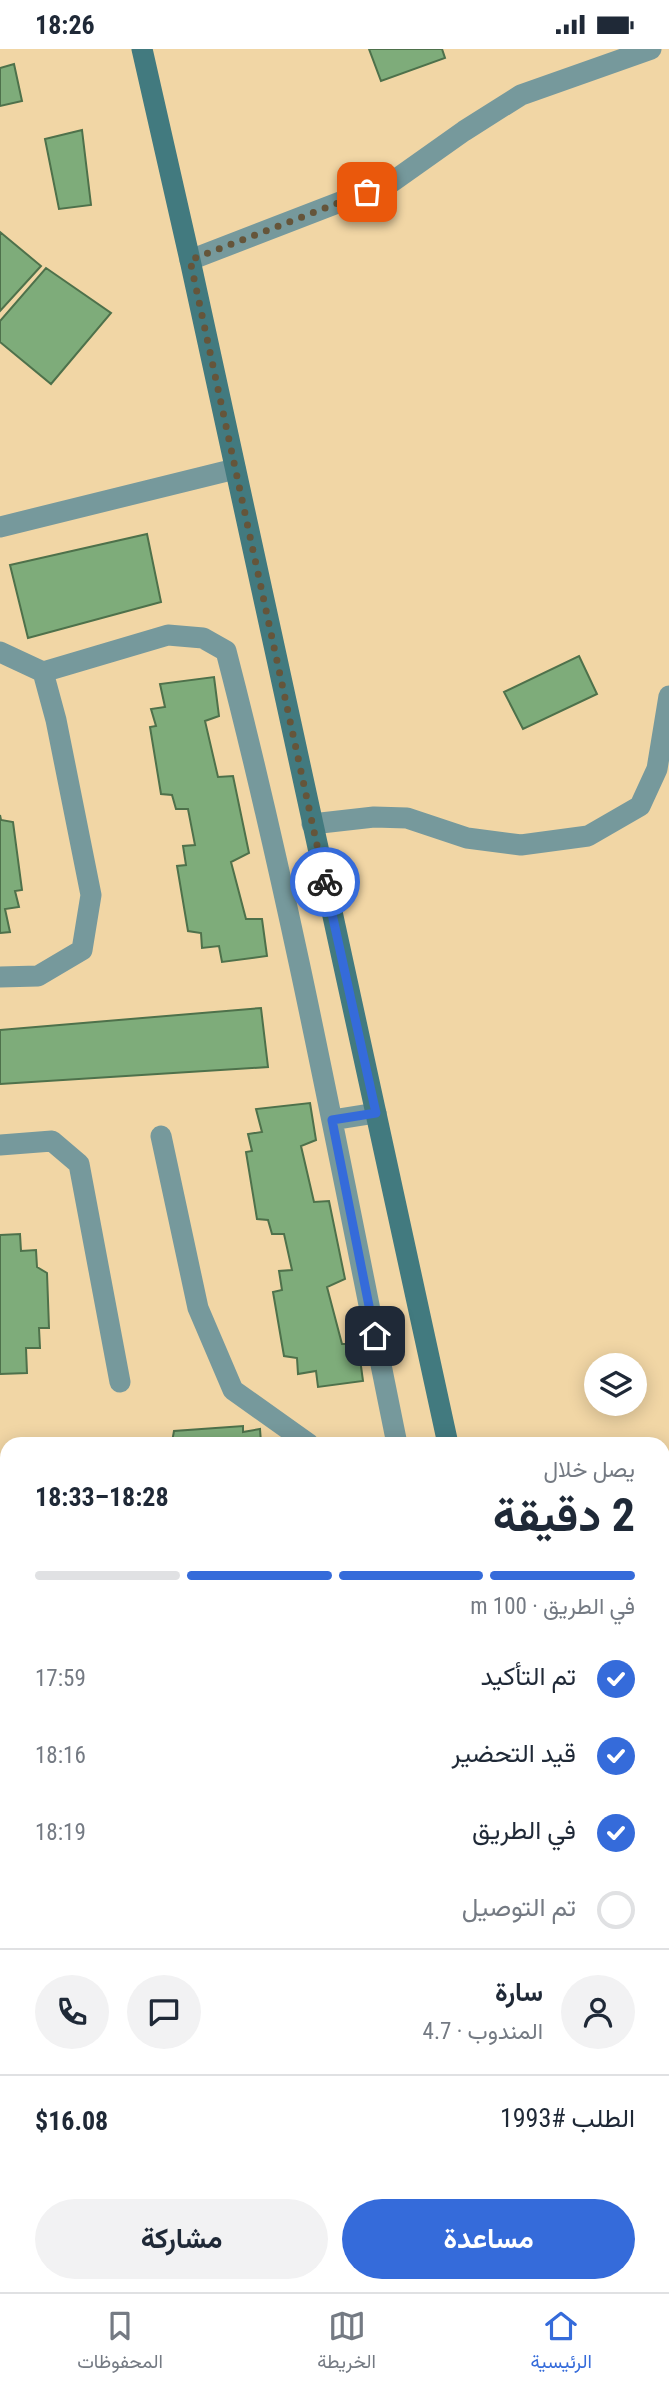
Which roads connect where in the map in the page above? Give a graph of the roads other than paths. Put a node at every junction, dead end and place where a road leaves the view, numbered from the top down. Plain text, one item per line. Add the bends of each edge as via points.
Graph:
1 (142, 49) edge
2 (651, 49) edge
3 (190, 260) junction
4 (235, 469) junction
5 (0, 527) edge
6 (0, 652) edge
7 (43, 672) junction
8 (669, 697) edge
9 (313, 824) junction
10 (0, 977) edge
11 (376, 1113) junction
12 (332, 1120) junction
13 (160, 1136) dead end
14 (0, 1145) edge
15 (120, 1382) dead end
16 (299, 1437) edge
17 (396, 1437) edge
18 (446, 1437) edge

1 - 3 street
2 - 3 street via 521,95 392,182
3 - 4 street
4 - 5 street
4 - 9 street
6 - 7 street
7 - 10 street via 91,895 82,950 38,977
7 - 12 street via 168,635 203,638 226,651 255,762
8 - 9 street via 657,769 640,806 588,837 521,845 467,838 407,818
9 - 11 street
11 - 12 street
11 - 18 street
12 - 17 street
13 - 16 street via 198,1308 233,1390
14 - 15 street via 52,1141 79,1164

